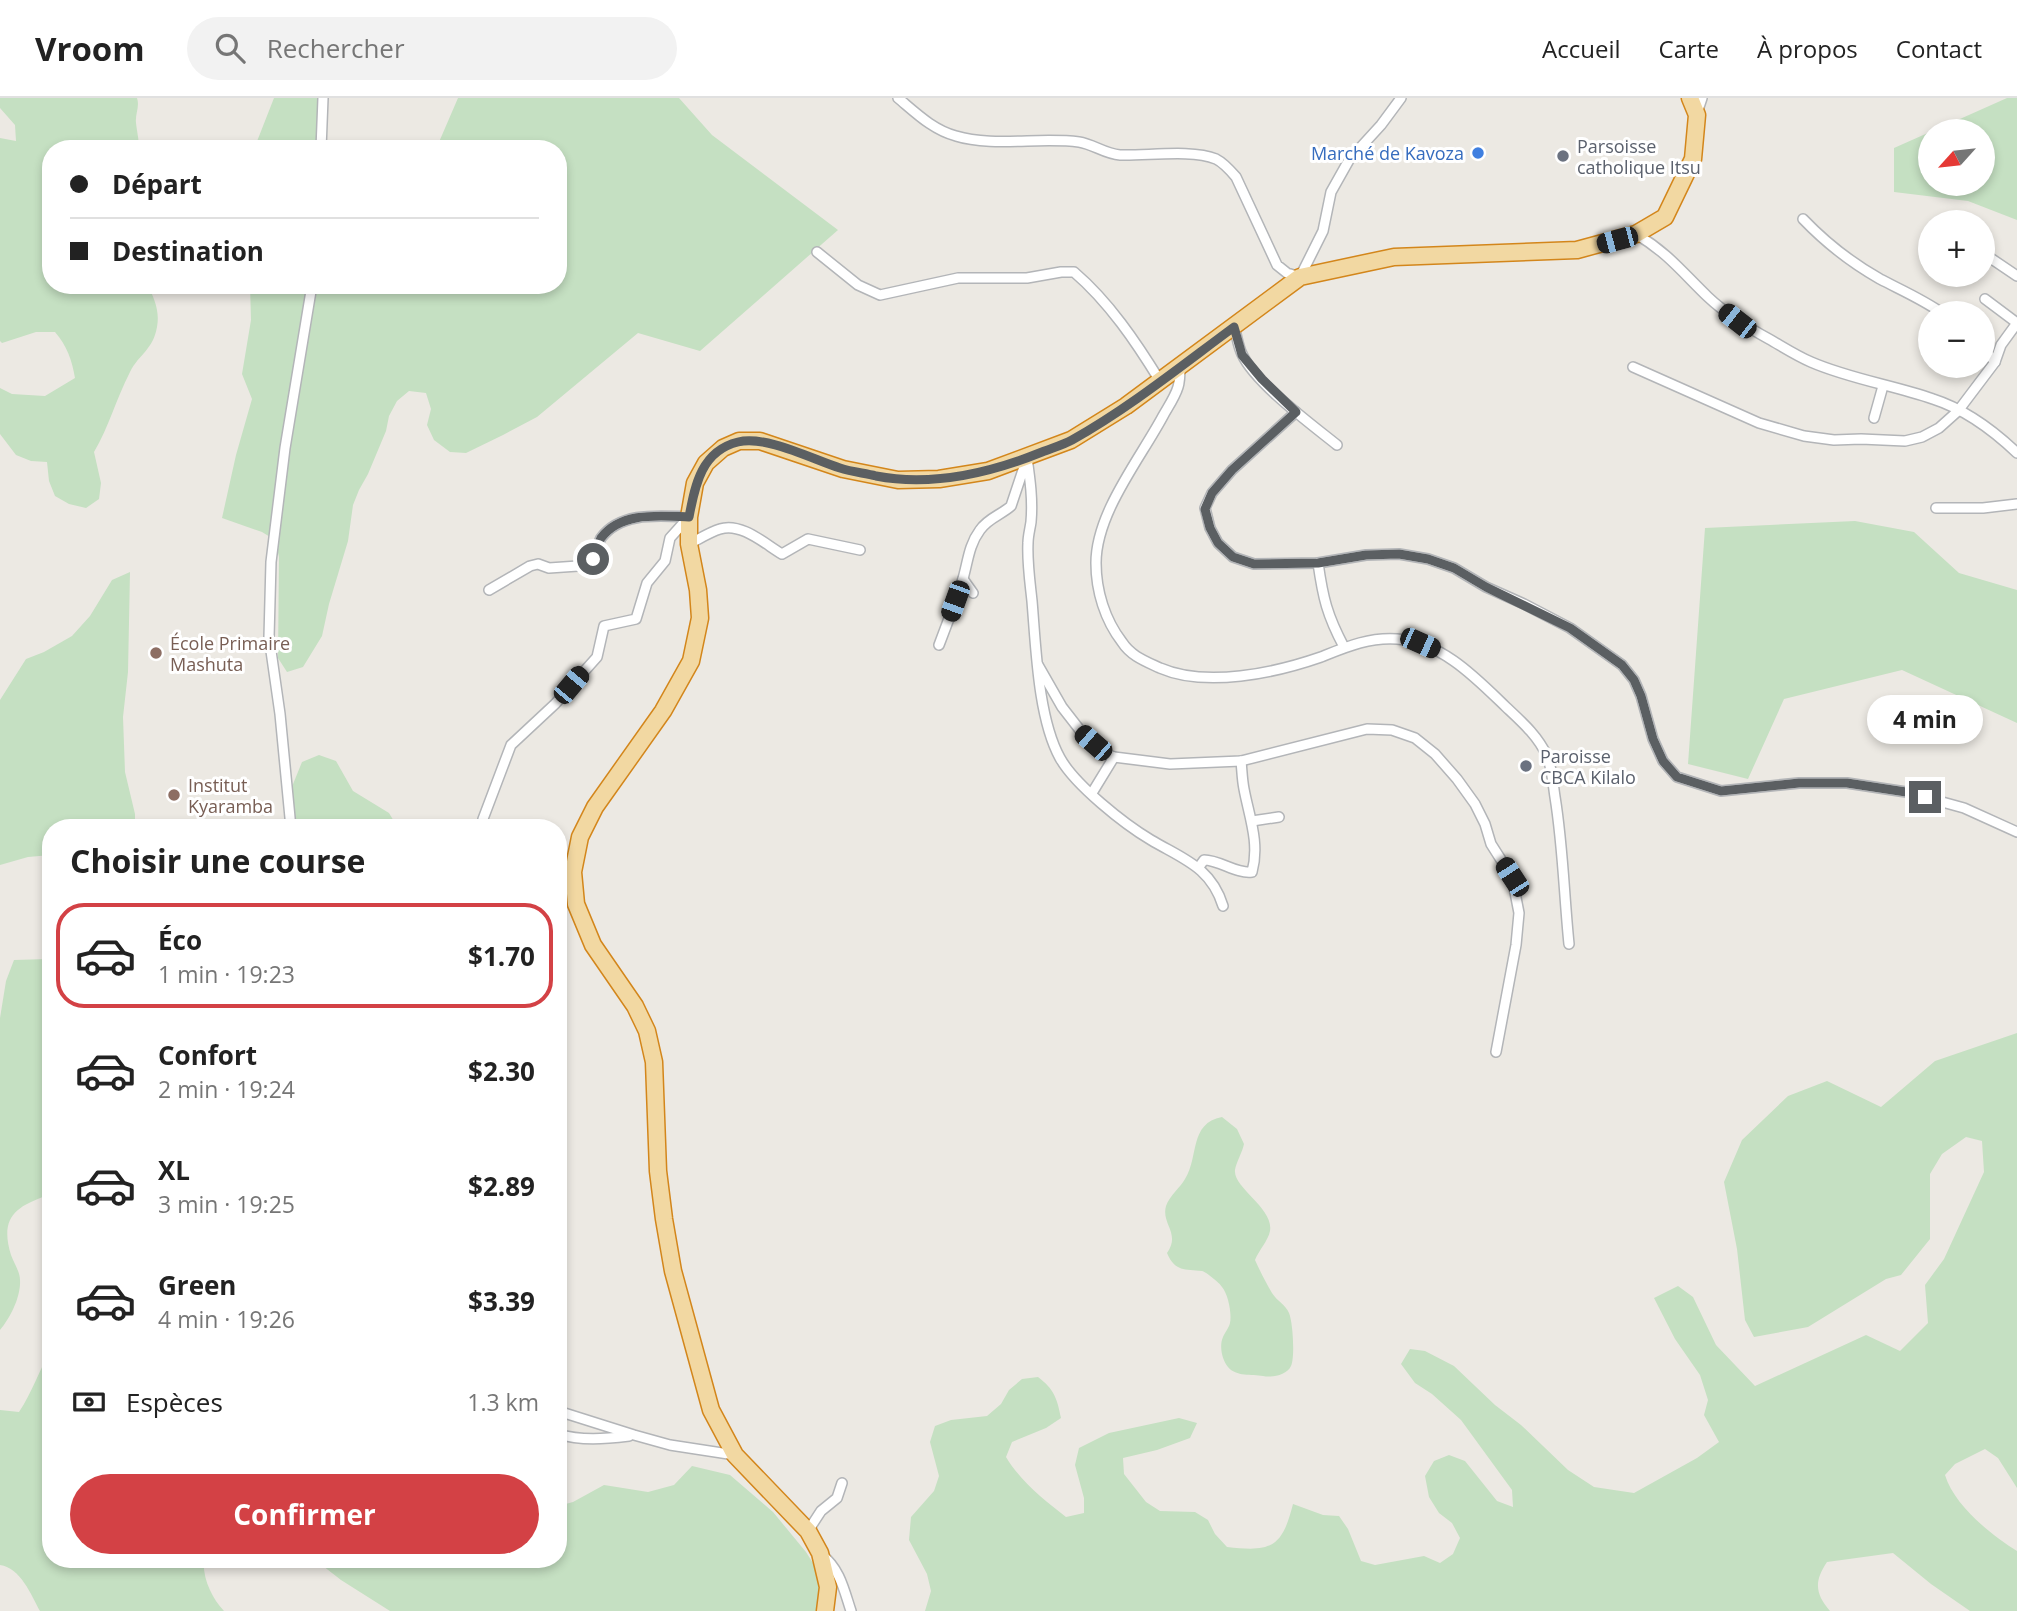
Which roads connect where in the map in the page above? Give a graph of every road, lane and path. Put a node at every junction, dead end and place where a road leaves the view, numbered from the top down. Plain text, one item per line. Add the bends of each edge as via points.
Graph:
1 (323, 98) edge
2 (898, 98) edge
3 (1401, 98) edge
4 (1690, 98) edge
5 (1702, 98) edge
6 (1696, 115) junction
7 (321, 140) edge
8 (1803, 219) dead end
9 (1636, 234) junction
10 (817, 252) dead end
11 (1995, 261) edge
12 (2017, 276) edge
13 (1300, 277) junction
14 (311, 294) edge
15 (1986, 299) dead end
16 (1923, 301) edge
17 (2017, 323) edge
18 (1234, 327) junction
19 (1995, 362) edge
20 (1180, 366) junction
21 (1633, 367) dead end
22 (1983, 378) edge
23 (1160, 382) junction
24 (1883, 386) junction
25 (1958, 411) junction
26 (1296, 412) junction
27 (1874, 418) dead end
28 (1337, 445) dead end
29 (2017, 453) edge
30 (1027, 458) junction
31 (2017, 504) edge
32 (1936, 508) dead end
33 (689, 517) junction
34 (689, 544) junction
35 (860, 550) dead end
36 (1318, 563) junction
37 (963, 579) junction
38 (489, 590) dead end
39 (973, 593) dead end
40 (939, 645) dead end
41 (1345, 646) junction
42 (1038, 664) junction
43 (1114, 757) junction
44 (1241, 761) junction
45 (1091, 793) junction
46 (1279, 817) dead end
47 (290, 819) edge
48 (483, 819) edge
49 (1252, 821) junction
50 (2017, 832) edge
51 (1199, 867) junction
52 (1223, 906) dead end
53 (1569, 944) dead end
54 (1496, 1052) dead end
55 (567, 1413) edge
56 (634, 1436) junction
57 (567, 1437) edge
58 (734, 1455) junction
59 (842, 1483) dead end
60 (808, 1531) junction
61 (820, 1553) junction
62 (825, 1611) edge
63 (851, 1611) edge

1 - 7 street
2 - 13 street via 957,137 1083,142 1117,155 1215,159 1236,177 1277,265
3 - 13 street via 1349,160 1331,192 1323,232
4 - 6 highway
5 - 6 street
6 - 9 highway via 1693,159 1665,217
8 - 16 street via 1855,264
9 - 13 highway via 1577,250 1394,257
9 - 24 street via 1682,268 1737,321 1812,362
10 - 23 street via 858,285 880,295 958,278 1027,278 1074,272 1095,290 1136,342
11 - 12 street
13 - 18 highway
14 - 47 street via 271,562 269,637
15 - 17 street
17 - 19 street
18 - 20 highway
18 - 26 street via 1242,355
20 - 23 highway
20 - 41 street via 1178,388 1115,496 1100,537 1097,584 1115,633 1140,659 1199,677 1263,672
21 - 25 street via 1759,423 1804,436 1905,441 1939,428
22 - 25 street
23 - 30 highway via 1071,440
24 - 25 street via 1934,399
24 - 27 street
25 - 29 street via 1999,435
26 - 28 street
26 - 36 street via 1232,470 1205,509 1218,543 1233,557 1254,564
30 - 33 highway via 988,471 898,480 844,469 760,441 739,441 706,463 695,483
30 - 37 street via 1011,506 981,528 969,548
30 - 42 street via 1031,489 1028,544
31 - 32 street
33 - 34 highway
33 - 38 street via 650,516 617,524 586,563 530,566
33 - 48 street via 670,538 665,561 647,583 636,619 604,626 597,657 511,745
34 - 35 street via 729,527 782,554 808,540
34 - 58 highway via 700,618 691,660 663,711 595,807 580,837 573,872 576,904 593,945 647,1031 654,1062 663,1219 673,1271 710,1410
36 - 41 street via 1331,621
36 - 50 street via 1366,555 1428,559 1570,628 1622,665 1634,680 1653,739 1677,777 1721,791 1811,783 1894,790 1964,808
37 - 39 street
37 - 40 street
41 - 53 street via 1398,639 1438,651 1473,675 1541,744 1550,766 1562,838
42 - 43 street via 1083,734
42 - 45 street via 1050,737 1061,760
43 - 44 street via 1170,764
43 - 45 street
44 - 49 street
44 - 54 street via 1367,729 1392,730 1415,738 1457,779 1512,877 1519,913
45 - 51 street via 1150,839
46 - 49 street
49 - 51 street via 1252,872 1210,860
51 - 52 street via 1213,883
55 - 56 street
56 - 57 street
56 - 58 street
58 - 60 highway
59 - 60 street via 838,1498 821,1511
60 - 61 highway
61 - 62 highway via 828,1587
61 - 63 street via 833,1564

